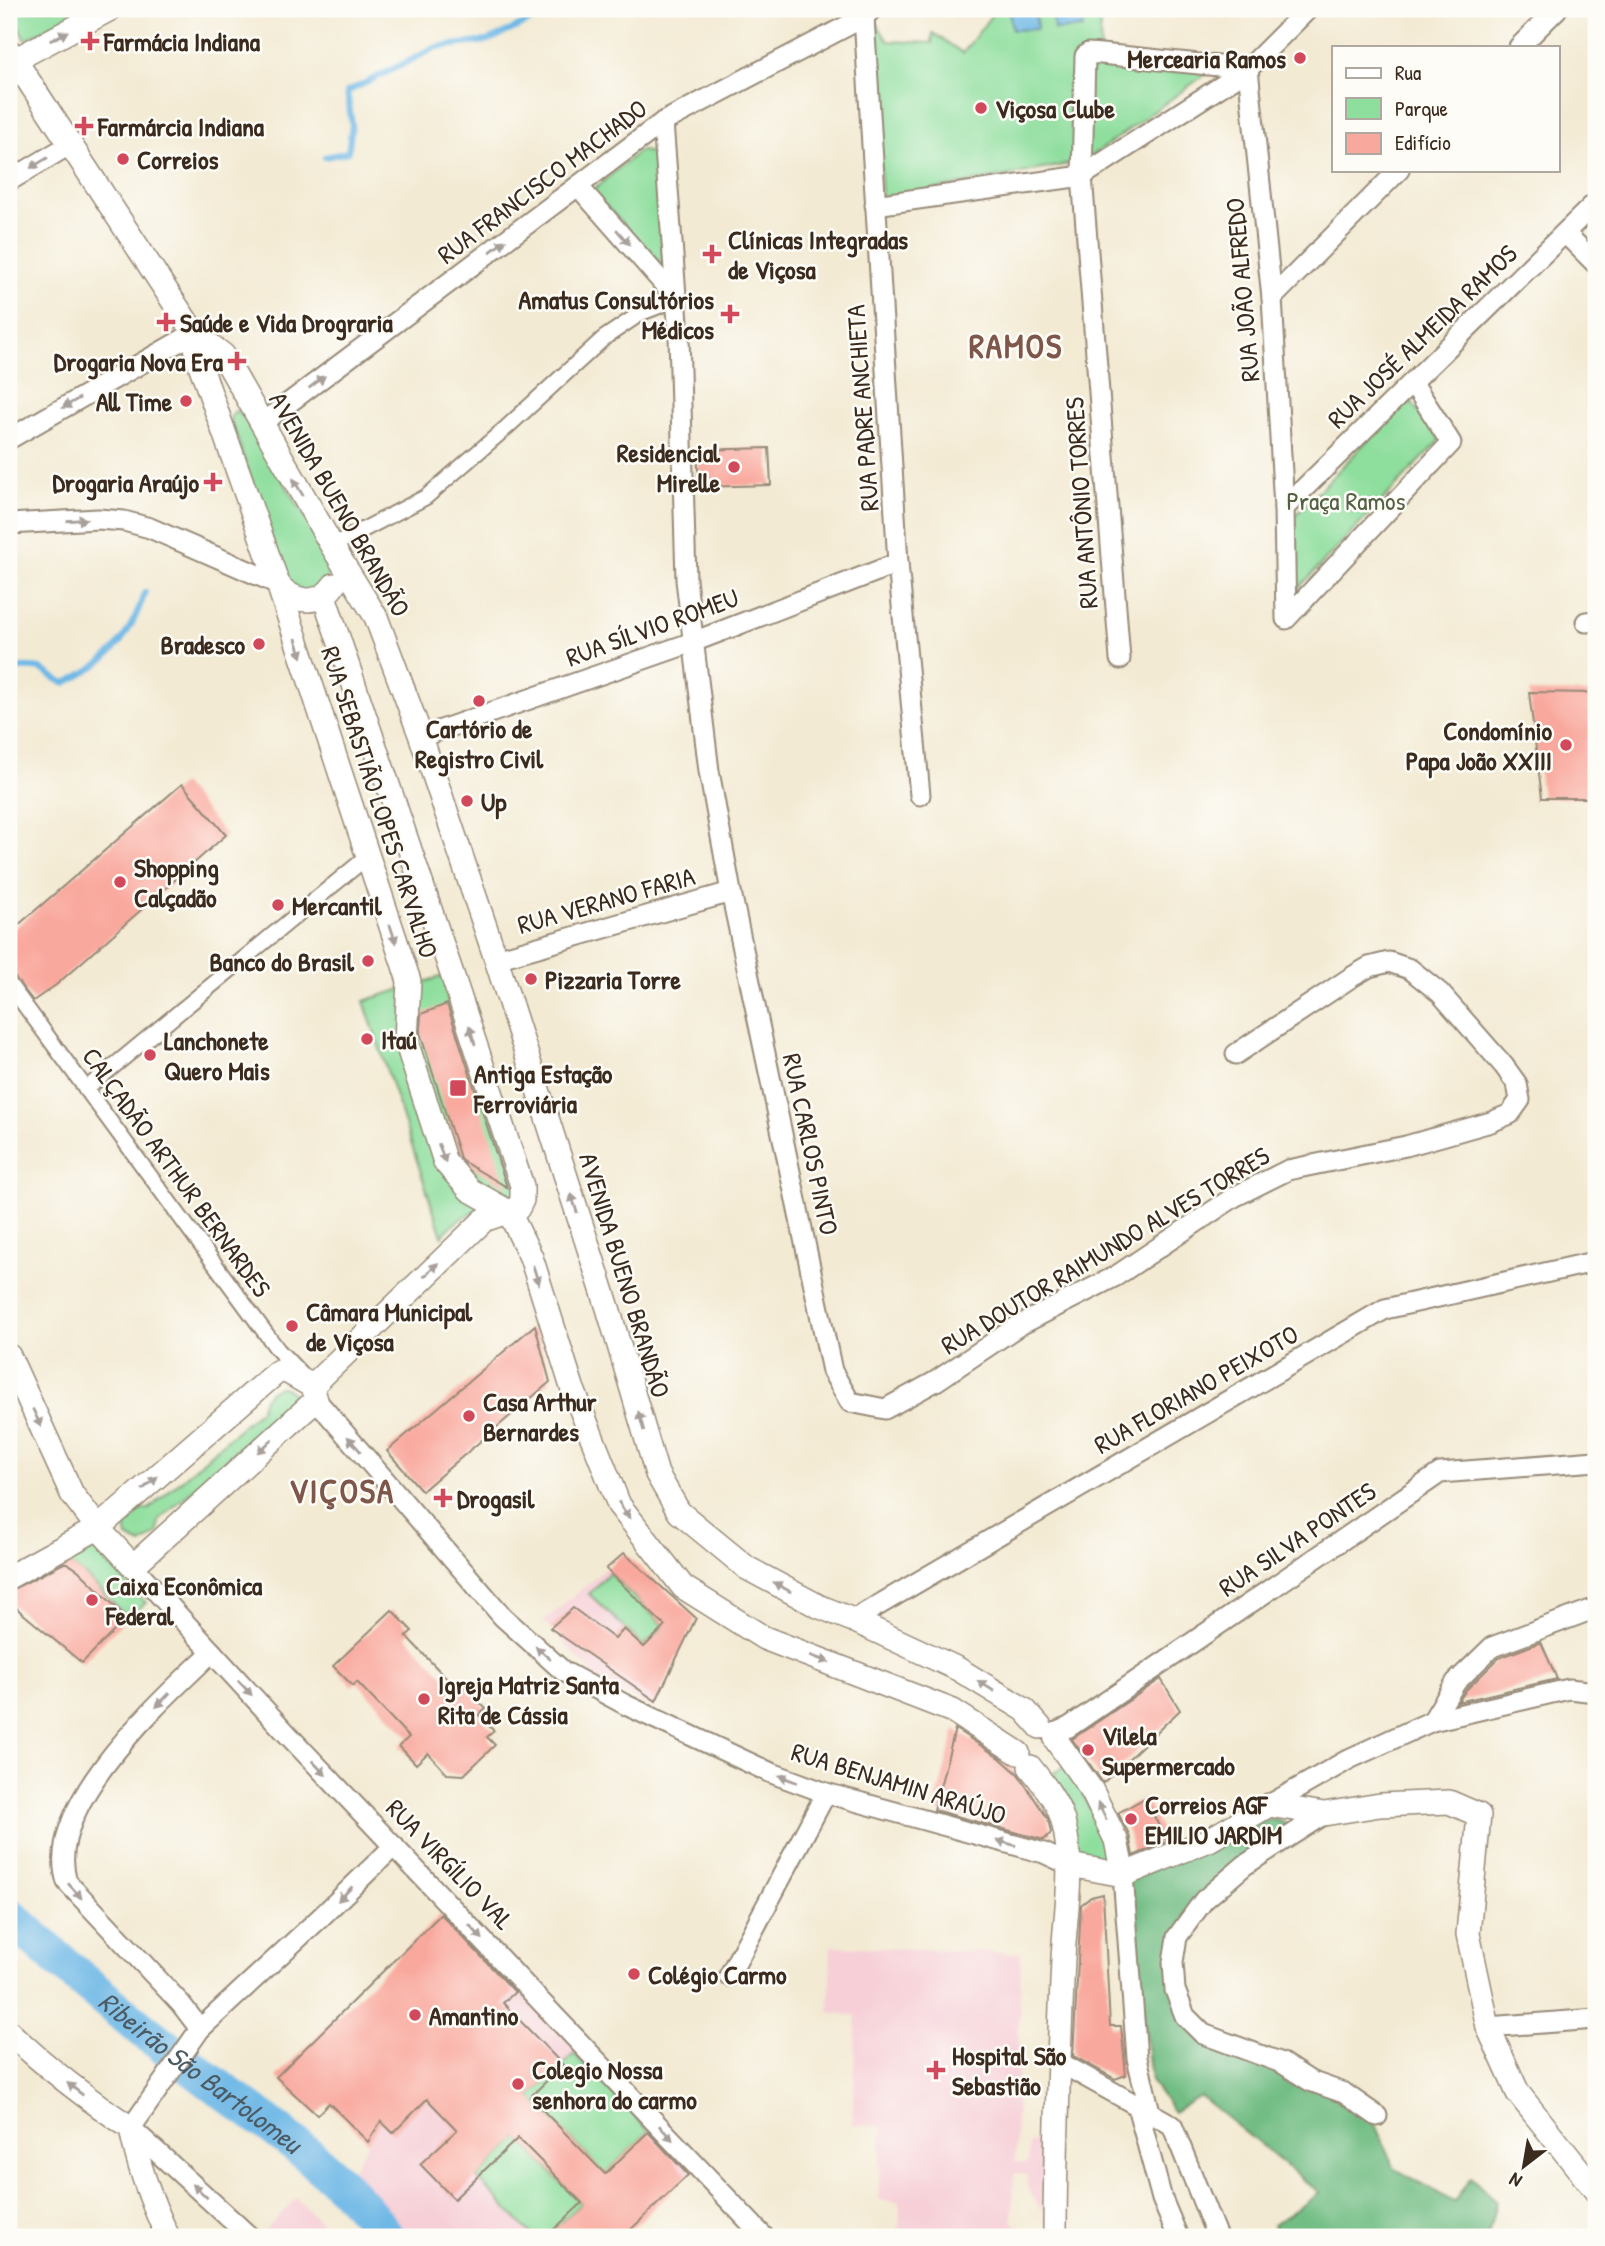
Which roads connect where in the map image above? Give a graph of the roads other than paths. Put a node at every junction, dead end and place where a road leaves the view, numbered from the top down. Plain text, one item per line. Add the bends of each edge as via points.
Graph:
1 (110, 9) edge
2 (1308, 9) edge
3 (1558, 9) edge
4 (868, 13) edge
5 (1521, 46) edge
6 (11, 58) edge
7 (1248, 69) junction
8 (663, 122) junction
9 (69, 145) junction
10 (1397, 172) edge
11 (1082, 176) junction
12 (9, 181) edge
13 (578, 186) junction
14 (1596, 202) edge
15 (875, 205) junction
16 (1564, 233) junction
17 (1596, 264) edge
18 (1272, 298) junction
19 (677, 299) junction
20 (194, 333) junction
21 (1413, 383) junction
22 (257, 416) junction
23 (219, 418) junction
24 (9, 439) edge
25 (1284, 508) junction
26 (9, 524) edge
27 (335, 551) junction
28 (898, 563) junction
29 (278, 584) junction
30 (324, 596) junction
31 (693, 642) junction
32 (1120, 659) dead end
33 (421, 737) junction
34 (920, 796) dead end
35 (366, 857) junction
36 (731, 892) junction
37 (496, 959) junction
38 (9, 984) edge
39 (1236, 1054) dead end
40 (86, 1089) junction
41 (509, 1212) junction
42 (1589, 1263) dead end
43 (9, 1356) edge
44 (314, 1393) junction
45 (850, 1402) joint
46 (1596, 1461) edge
47 (98, 1528) junction
48 (133, 1566) junction
49 (9, 1577) edge
50 (1596, 1608) edge
51 (852, 1619) junction
52 (212, 1652) junction
53 (1596, 1692) edge
54 (1432, 1721) junction
55 (1049, 1734) junction
56 (1024, 1760) junction
57 (826, 1793) junction
58 (1269, 1805) junction
59 (1324, 1814) junction
60 (394, 1846) junction
61 (1070, 1865) junction
62 (1123, 1875) junction
63 (729, 1976) dead end
64 (1596, 2019) edge
65 (1488, 2027) junction
66 (200, 2029) junction
67 (9, 2032) edge
68 (1059, 2062) junction
69 (1143, 2109) junction
70 (1377, 2116) dead end
71 (131, 2128) junction
72 (1596, 2191) edge
73 (168, 2237) edge
74 (250, 2237) edge
75 (764, 2237) edge
76 (1055, 2237) edge
77 (1178, 2237) edge
78 (1217, 2237) edge

6 -> 1 street
2 - 7 street
3 - 5 street
4 - 8 street, RUA FRANCISCO MACHADO
4 - 15 street, RUA PADRE ANCHIETA
6 - 9 street, AVENIDA BUENO BRANDÃO
7 - 11 street
7 - 11 street, RUA ANTÔNIO TORRES via 1086,54
7 - 18 street, RUA JOÃO ALFREDO
8 - 13 street, RUA FRANCISCO MACHADO
8 - 19 street, RUA CARLOS PINTO
9 -> 12 street
9 - 20 street, AVENIDA BUENO BRANDÃO
10 - 18 street
11 - 15 street
11 - 32 street, RUA ANTÔNIO TORRES
13 -> 19 street
22 -> 13 street, RUA FRANCISCO MACHADO
14 - 16 street, RUA JOSÉ ALMEIDA RAMOS
15 - 28 street, RUA PADRE ANCHIETA
16 - 17 street
16 - 21 street, RUA JOSÉ ALMEIDA RAMOS
18 - 25 street, RUA JOÃO ALFREDO
19 - 27 street via 641,313 604,338 426,497
19 - 31 street, RUA CARLOS PINTO via 686,580
20 - 22 street, AVENIDA BUENO BRANDÃO via 223,355
20 - 23 street, RUA SEBASTIÃO LOPES CARVALHO
20 -> 24 street
21 - 25 street, RUA JOSÉ ALMEIDA RAMOS
21 - 25 street, RUA JOÃO ALFREDO via 1451,443 1286,619
22 - 23 street via 236,400 228,403
27 -> 22 street, AVENIDA BUENO BRANDÃO
23 - 29 street, RUA SEBASTIÃO LOPES CARVALHO
26 -> 29 street via 124,521
27 - 30 street via 338,579
27 - 33 street, AVENIDA BUENO BRANDÃO via 376,617
28 - 31 street, RUA SÍLVIO ROMEU
28 - 34 street, RUA PADRE ANCHIETA
29 - 30 street via 293,598
29 -> 35 street, RUA SEBASTIÃO LOPES CARVALHO
41 -> 30 street via 518,1208 522,1186
31 - 33 street, RUA SÍLVIO ROMEU
31 - 36 street, RUA CARLOS PINTO via 709,771
33 - 37 street, AVENIDA BUENO BRANDÃO
35 - 40 street
35 -> 41 street, RUA SEBASTIÃO LOPES CARVALHO via 409,981 406,1041 444,1162 470,1190
36 - 37 street, RUA VERANO FARIA
36 - 45 street, RUA CARLOS PINTO via 832,1371
51 -> 37 street, AVENIDA BUENO BRANDÃO via 747,1567 678,1512 657,1474
38 - 40 street, CALÇADÃO ARTHUR BERNARDES
39 - 45 street, RUA DOUTOR RAIMUNDO ALVES TORRES via 1350,978 1389,962 1410,969 1440,993 1504,1066 1517,1084 1520,1100 1510,1114 1406,1146 1288,1170 1234,1197 1116,1276 1018,1326 885,1409
40 - 44 street, CALÇADÃO ARTHUR BERNARDES
44 -> 41 street via 484,1220
41 -> 56 street via 531,1257 572,1387 619,1505 683,1587 764,1638 953,1710
42 - 51 street, RUA FLORIANO PEIXOTO via 1385,1309
43 -> 47 street, RUA VIRGÍLIO VAL via 72,1494
47 -> 44 street via 277,1372 286,1371
44 -> 48 street
57 -> 44 street, RUA BENJAMIN ARAÚJO via 769,1772 563,1671 503,1617
46 - 55 street, RUA SILVA PONTES via 1440,1473 1069,1727
47 - 48 street, RUA VIRGÍLIO VAL
47 - 49 street
48 - 52 street, RUA VIRGÍLIO VAL
50 - 54 street via 1492,1647 1456,1682
55 -> 51 street, AVENIDA BUENO BRANDÃO via 1025,1710 958,1669
52 -> 60 street, RUA VIRGÍLIO VAL
52 -> 66 street via 103,1767 84,1795 63,1853 67,1882
53 - 54 street via 1569,1689
54 - 58 street via 1351,1758
55 - 56 street via 1026,1730 1021,1735 1017,1746
55 - 56 street via 1057,1747 1054,1760 1042,1767
62 -> 55 street, AVENIDA BUENO BRANDÃO via 1116,1840 1092,1791
56 - 61 street via 1062,1818
61 -> 57 street, RUA BENJAMIN ARAÚJO via 1044,1853
57 - 63 street
58 - 59 street
58 - 62 street via 1209,1840
59 - 65 street via 1380,1805 1449,1802 1479,1815 1468,1934
59 - 70 street via 1245,1865 1204,1900 1177,1937 1175,1990 1185,2016 1203,2034 1282,2063 1310,2081 1344,2093
60 -> 66 street
60 -> 75 street, RUA VIRGÍLIO VAL
61 - 62 street
61 - 68 street
62 - 69 street
64 - 65 street
65 - 72 street via 1518,2093
66 - 71 street
71 -> 67 street via 62,2079
68 - 69 street
68 - 76 street
69 - 77 street via 1162,2199
69 - 78 street via 1172,2125
71 - 73 street via 136,2159
74 -> 71 street

